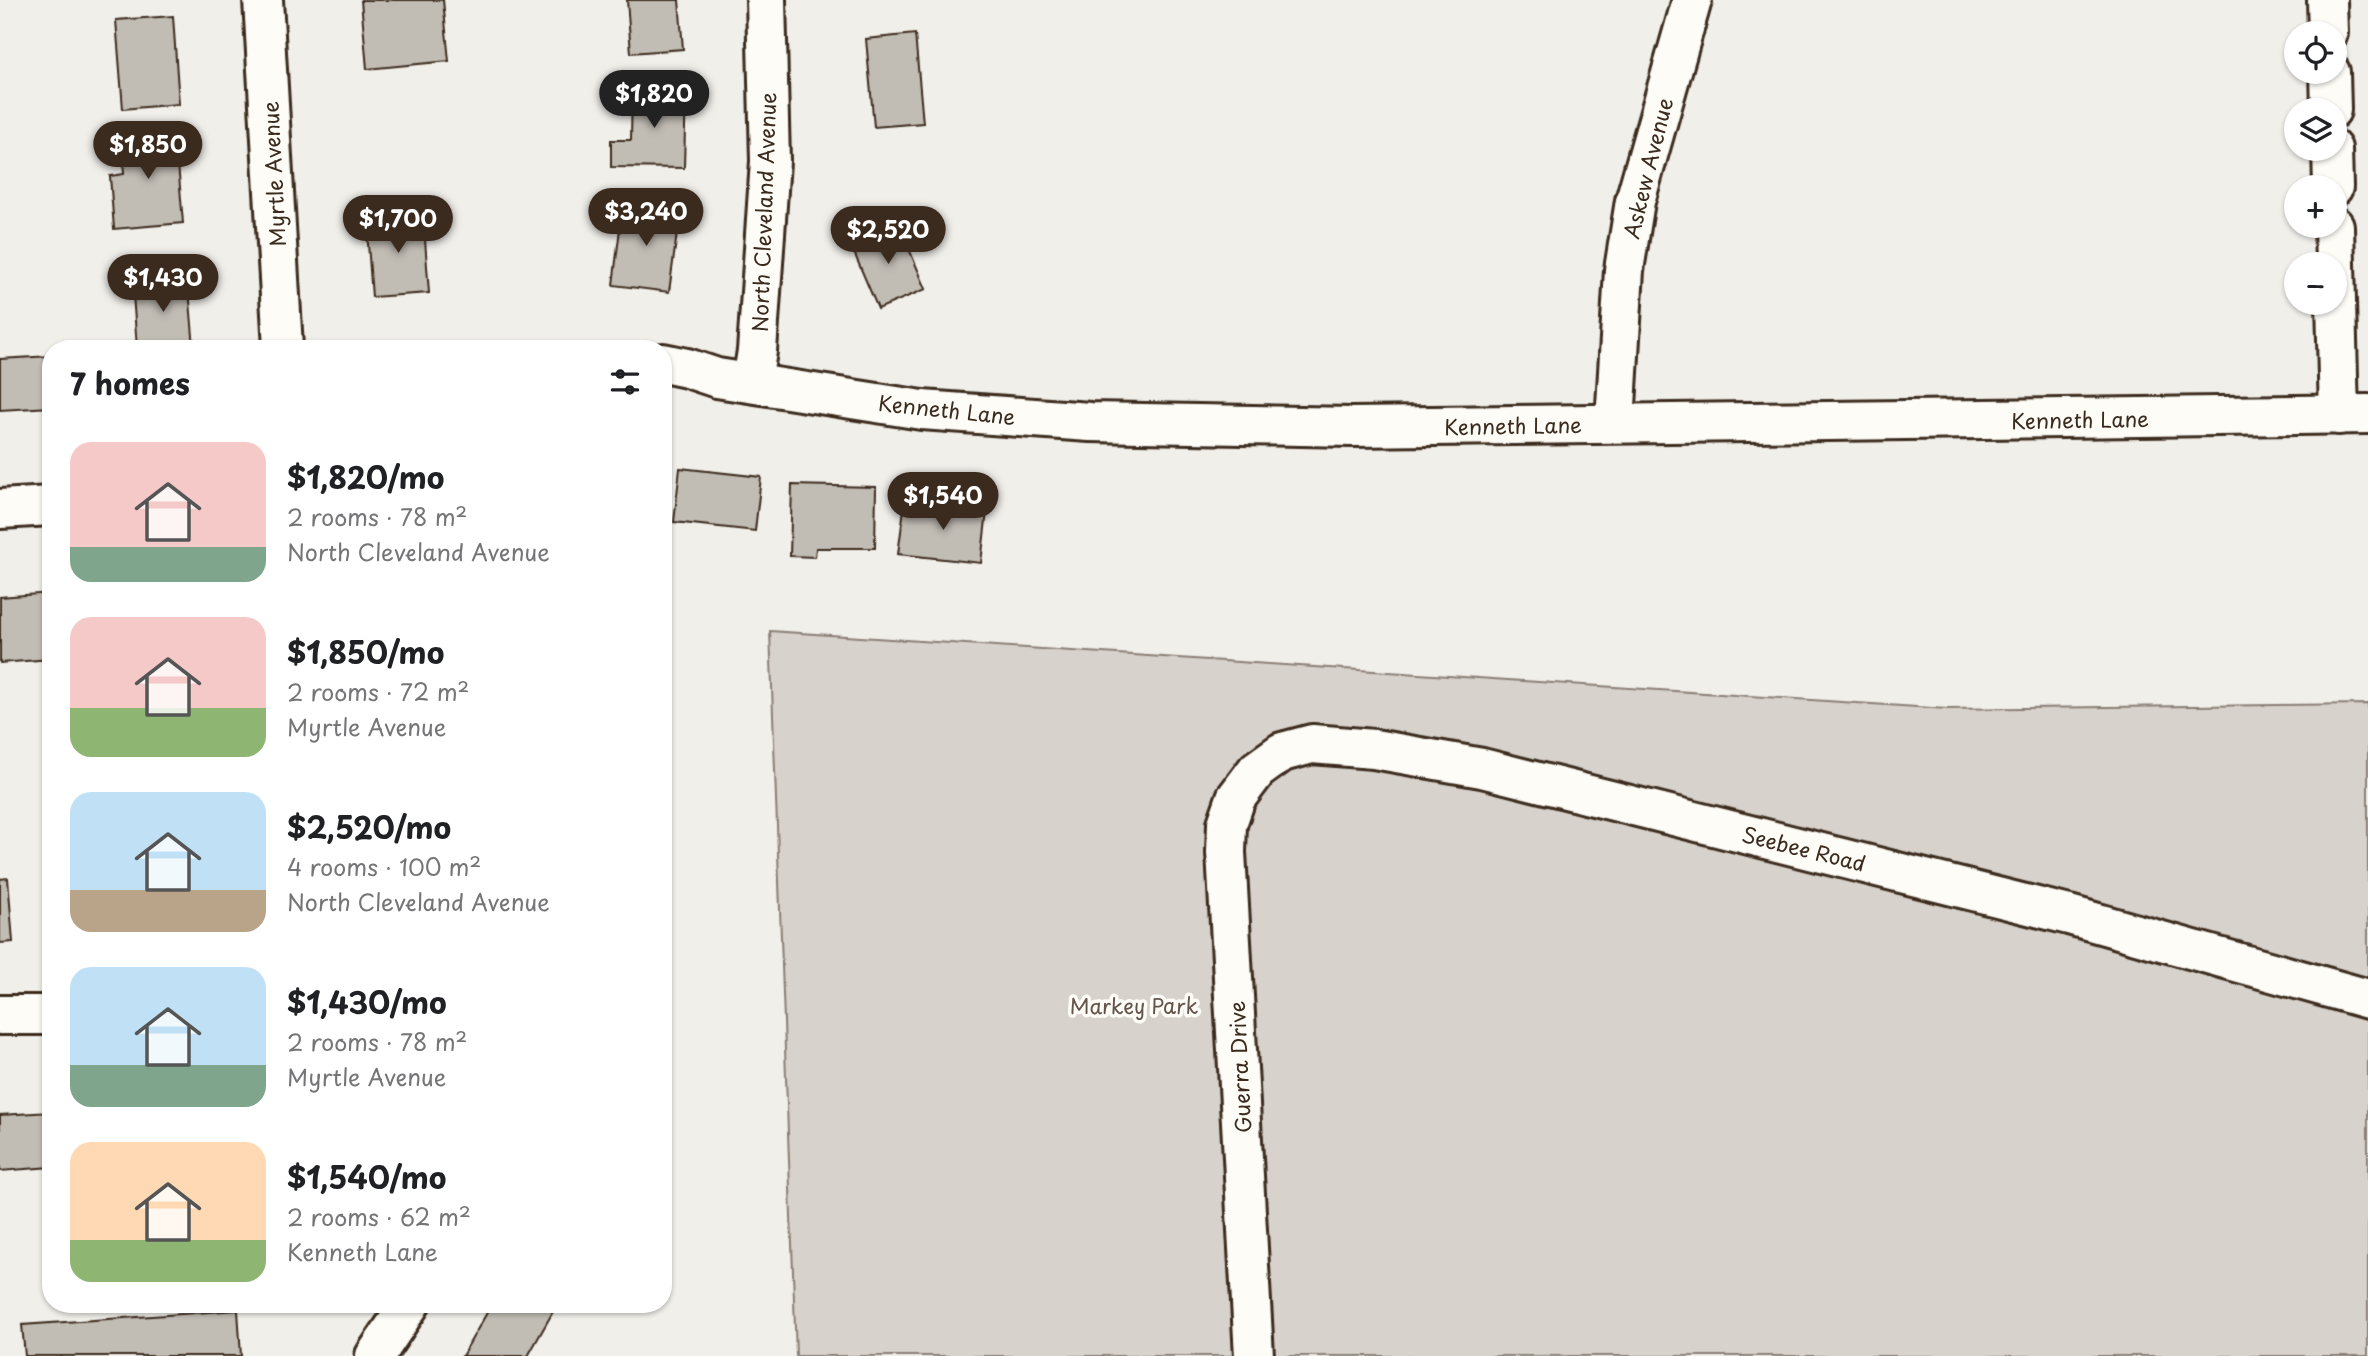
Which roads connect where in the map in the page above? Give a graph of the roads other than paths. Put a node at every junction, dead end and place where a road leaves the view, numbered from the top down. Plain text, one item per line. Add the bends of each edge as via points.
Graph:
1 (263, 0) edge
2 (766, 0) edge
3 (1692, 0) edge
4 (2328, 0) edge
5 (2328, 21) edge
6 (2335, 238) edge
7 (283, 340) edge
8 (672, 365) edge
9 (752, 382) junction
10 (2353, 415) edge
11 (1615, 423) junction
12 (42, 507) edge
13 (0, 509) edge
14 (1246, 783) joint
15 (2368, 999) edge
16 (42, 1015) edge
17 (0, 1016) edge
18 (404, 1313) edge
19 (375, 1356) edge
20 (1254, 1356) edge

1 - 7 street, Myrtle Avenue
2 - 9 street, North Cleveland Avenue via 770,161
3 - 11 street, Askew Avenue via 1635,201 1624,270
4 - 5 street
6 - 10 street
8 - 9 street, Kenneth Lane
9 - 11 street, Kenneth Lane via 922,410 1090,422 1352,427
10 - 11 street, Kenneth Lane
12 - 13 street
14 - 15 street, Seebee Road via 1282,752 1312,744 1374,749 1482,768 2069,915
14 - 20 street, Guerra Drive via 1227,824 1226,852
16 - 17 street
18 - 19 street

